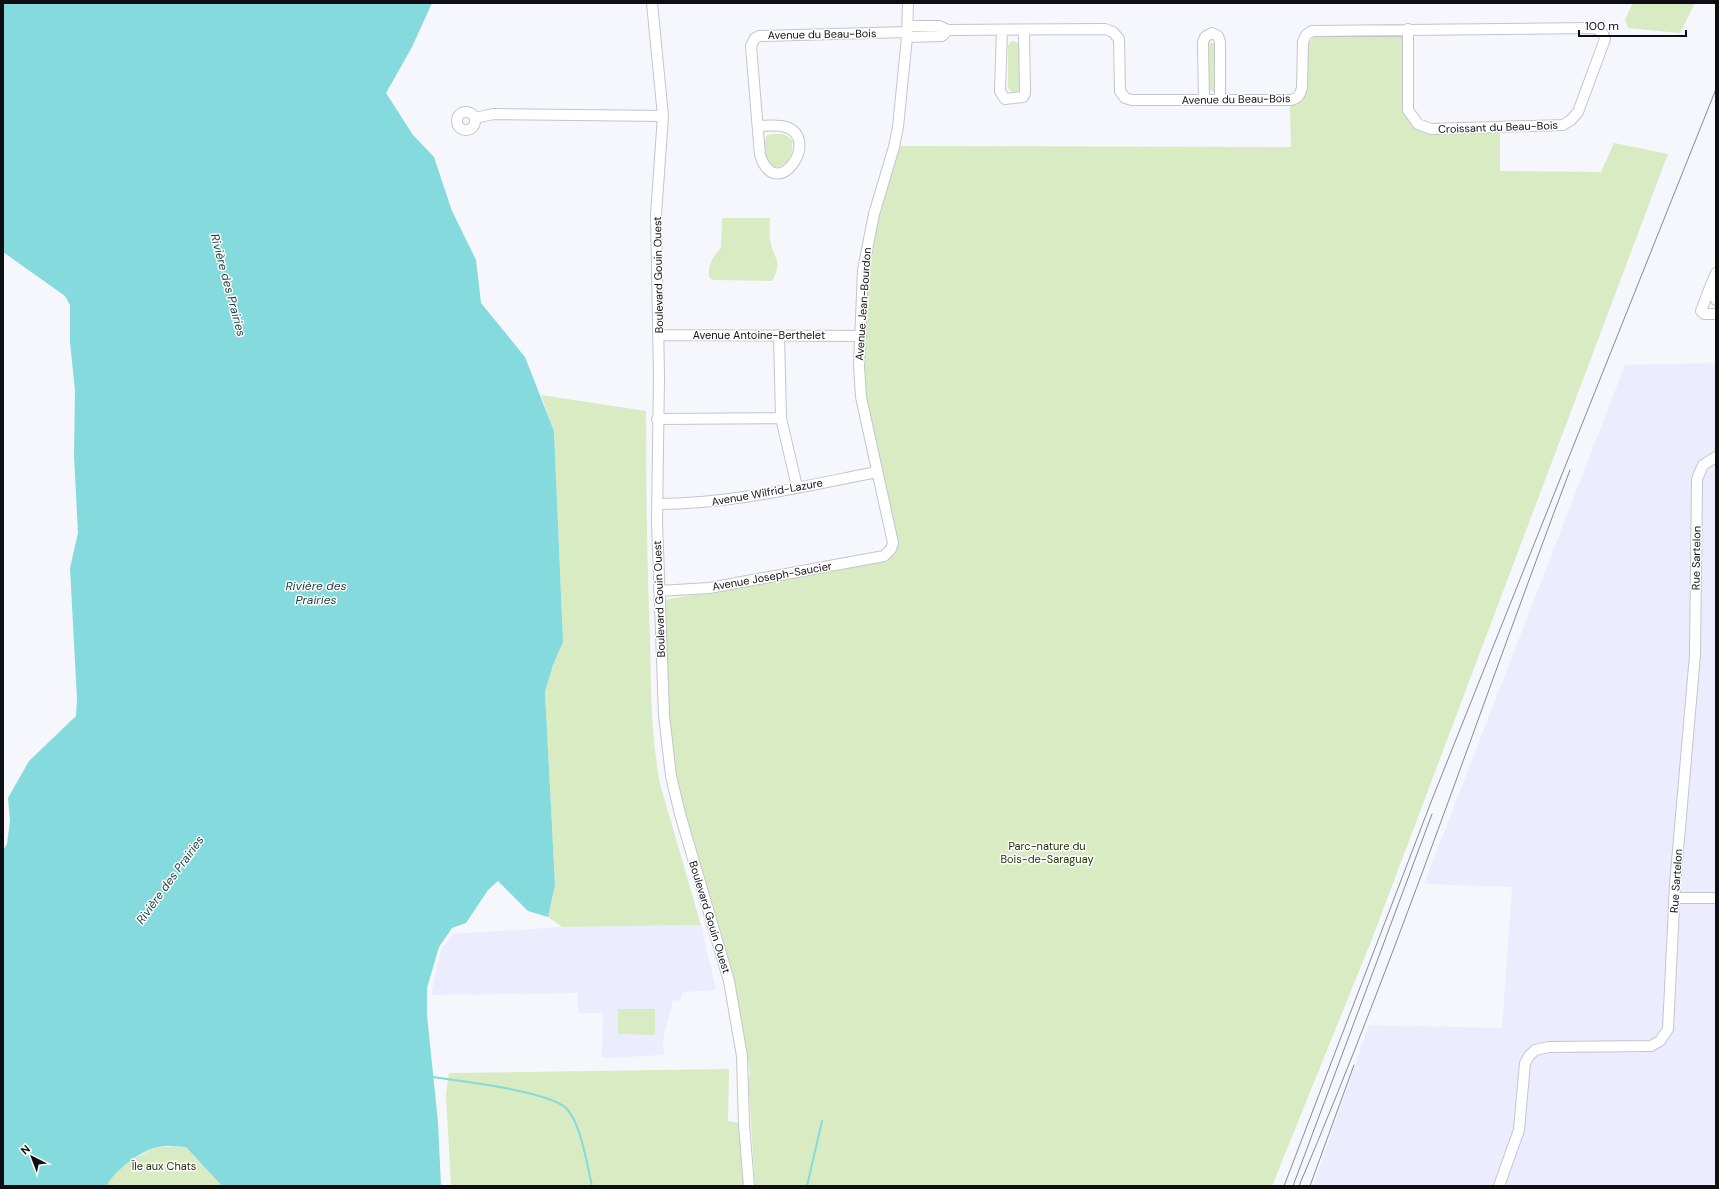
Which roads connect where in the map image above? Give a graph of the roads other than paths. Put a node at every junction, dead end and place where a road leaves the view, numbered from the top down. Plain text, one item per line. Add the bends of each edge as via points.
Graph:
1 (652, 3) edge
2 (908, 3) edge
3 (1593, 28) joint
4 (1408, 29) junction
5 (1002, 30) junction
6 (1024, 30) junction
7 (907, 32) junction
8 (1204, 100) junction
9 (1220, 100) junction
10 (663, 116) junction
11 (475, 118) dead end
12 (758, 126) junction
13 (1716, 273) edge
14 (1710, 287) junction
15 (1716, 300) edge
16 (1716, 314) edge
17 (658, 334) junction
18 (779, 335) junction
19 (861, 336) junction
20 (781, 418) junction
21 (657, 419) junction
22 (1716, 457) edge
23 (877, 472) junction
24 (797, 487) junction
25 (656, 504) junction
26 (884, 556) joint
27 (659, 591) junction
28 (1674, 898) junction
29 (1716, 898) edge
30 (750, 1186) edge
31 (1499, 1186) edge

1 - 10 street, Boulevard Gouin Ouest
2 - 7 street, Avenue Jean-Bourdon
3 - 4 street, Avenue du Beau-Bois
3 - 4 street, Croissant du Beau-Bois via 1603,33 1605,39 1578,112 1563,125 1431,129 1418,124 1408,110
4 - 9 street, Avenue du Beau-Bois via 1312,31 1306,35 1303,42 1302,88 1297,98
5 - 6 street, Avenue du Beau-Bois
5 - 6 street via 1000,91 1005,99 1019,99 1025,93
5 - 7 street, Avenue du Beau-Bois via 948,30 942,36
6 - 8 street, Avenue du Beau-Bois via 1105,29 1113,32 1119,39 1120,91 1125,98
7 - 12 street, Avenue du Beau-Bois via 755,38 751,46
7 - 19 street, Avenue Jean-Bourdon via 898,127 868,241 863,270
8 - 9 street, Avenue du Beau-Bois
8 - 9 street via 1204,37 1212,33 1218,36 1220,42
10 - 11 street via 499,114
10 - 17 street, Boulevard Gouin Ouest via 656,215
12 - 12 street, Avenue du Beau-Bois via 763,163 770,171 787,171 798,154 799,143 796,135 786,127
13 - 14 street
14 - 15 street
14 - 16 street via 1701,311 1704,314
17 - 18 street, Avenue Antoine-Berthelet
17 - 21 street, Boulevard Gouin Ouest
18 - 19 street, Avenue Antoine-Berthelet
18 - 20 street
19 - 23 street, Avenue Jean-Bourdon via 859,366 862,397
20 - 21 street
20 - 24 street
21 - 25 street, Boulevard Gouin Ouest
22 - 28 street, Rue Sartelon via 1703,465 1697,479 1695,657
23 - 24 street, Avenue Wilfrid-Lazure
23 - 26 street, Avenue Jean-Bourdon via 893,543
24 - 25 street, Avenue Wilfrid-Lazure via 708,503
25 - 27 street, Boulevard Gouin Ouest
26 - 27 street, Avenue Joseph-Saucier via 709,588
27 - 30 street, Boulevard Gouin Ouest via 664,715 670,769 683,828 734,1004 744,1068 744,1125
28 - 29 street
28 - 31 street, Rue Sartelon via 1669,1025 1665,1036 1657,1043 1647,1046 1544,1047 1530,1054 1524,1067 1520,1130

